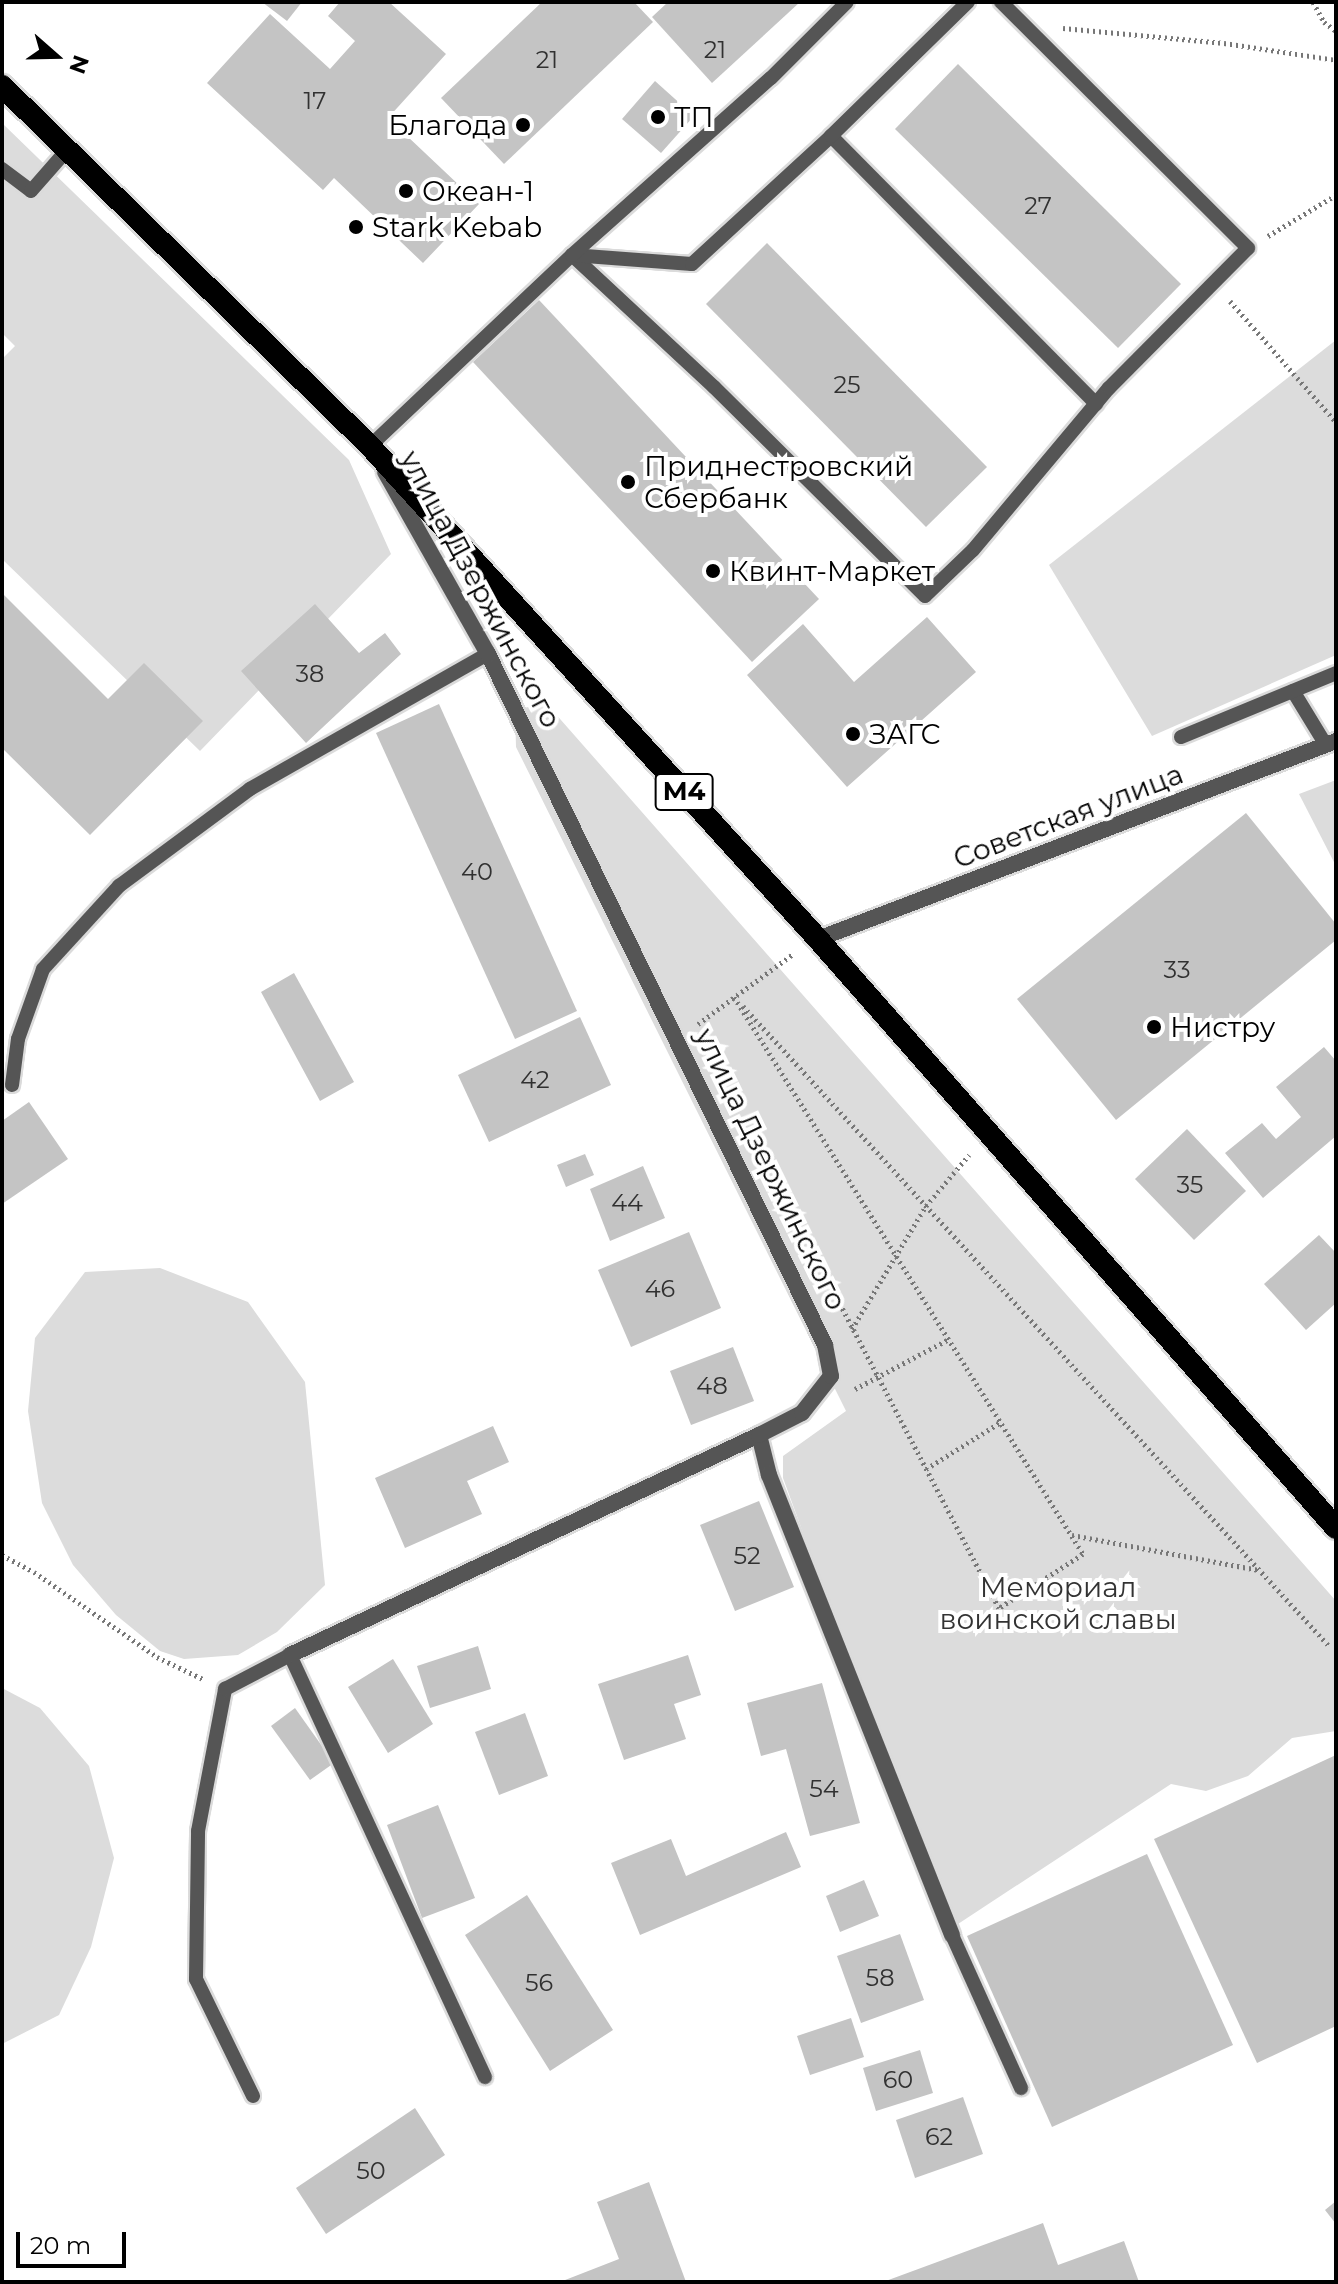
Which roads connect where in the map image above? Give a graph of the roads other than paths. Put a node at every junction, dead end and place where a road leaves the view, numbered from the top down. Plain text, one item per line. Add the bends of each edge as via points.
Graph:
1 (847, 2) edge
2 (968, 2) edge
3 (1001, 2) edge
4 (2, 86) edge
5 (831, 136) junction
6 (67, 150) junction
7 (2, 169) edge
8 (572, 255) junction
9 (1096, 404) junction
10 (370, 446) junction
11 (488, 654) junction
12 (1336, 673) edge
13 (1293, 691) junction
14 (1181, 737) dead end
15 (1331, 743) edge
16 (818, 939) junction
17 (12, 1085) dead end
18 (759, 1435) junction
19 (1336, 1528) edge
20 (290, 1655) junction
21 (952, 1935) joint
22 (485, 2077) dead end
23 (1021, 2088) dead end
24 (253, 2096) dead end

1 - 8 lane via 771,78
2 - 5 lane
3 - 9 lane via 1248,248
4 - 6 highway, улица Дзержинского / M4
5 - 8 lane via 692,264
5 - 9 lane
6 - 7 lane via 31,191
6 - 10 highway, улица Дзержинского / M4
8 - 9 lane via 925,596 973,550
8 - 10 lane
10 - 11 street, улица Дзержинского
10 - 16 highway, улица Дзержинского / M4
11 - 17 lane via 250,789 119,886 43,969 18,1039
11 - 18 street, улица Дзержинского via 825,1345 831,1376 802,1413
12 - 13 lane
13 - 14 lane
13 - 15 lane
15 - 16 street, Советская улица
16 - 19 highway, улица Дзержинского / M4
18 - 20 street, улица Дзержинского
18 - 21 street via 769,1475
20 - 22 lane
20 - 24 lane via 225,1689 198,1831 196,1979
21 - 23 lane

